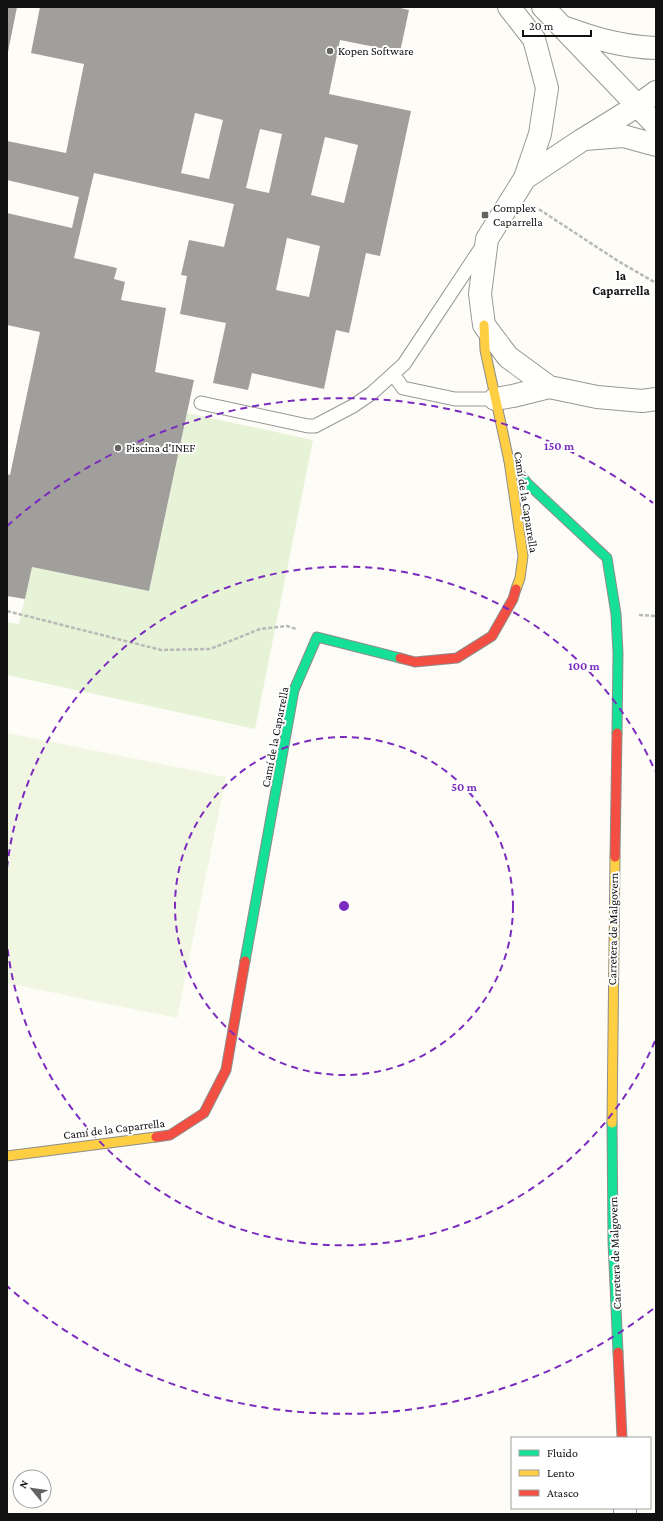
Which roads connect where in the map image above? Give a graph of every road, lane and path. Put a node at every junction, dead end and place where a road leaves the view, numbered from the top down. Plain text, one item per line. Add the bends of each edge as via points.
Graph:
1 (509, 7) edge
2 (543, 7) edge
3 (562, 26) junction
4 (656, 48) edge
5 (656, 92) edge
6 (637, 106) junction
7 (656, 125) edge
8 (582, 140) junction
9 (656, 145) edge
10 (520, 186) junction
11 (487, 239) junction
12 (656, 283) edge
13 (484, 325) junction
14 (393, 374) junction
15 (549, 387) junction
16 (495, 399) junction
17 (651, 402) edge
18 (201, 403) dead end
19 (509, 461) junction
20 (7, 611) edge
21 (317, 637) junction
22 (7, 1156) edge
23 (622, 1437) edge

1 - 10 street via 534,39 546,88 540,134
2 - 3 street
3 - 4 street via 598,39 636,48
3 - 6 street
5 - 6 street
6 - 7 street
6 - 8 street
8 - 9 street via 623,136
8 - 10 street
10 - 11 street
10 - 12 path via 618,261
11 - 13 street via 480,294
11 - 14 lane via 404,364
13 - 15 street via 508,357
13 - 16 street, Camí de la Caparrella via 485,350
14 - 16 lane via 403,388 455,399
14 - 18 lane via 353,406 315,426
15 - 16 street
15 - 17 street via 597,397
16 - 19 street, Camí de la Caparrella
19 - 21 street, Camí de la Caparrella via 523,556 520,578 513,599 492,636 457,658 414,662
19 - 23 street, Carretera de Malgovern via 528,484 607,558 616,614 618,653 612,1086 614,1241
20 - 21 path via 161,650 210,649 260,629 287,626
21 - 22 street, Camí de la Caparrella via 294,690 226,1070 204,1113 170,1135

